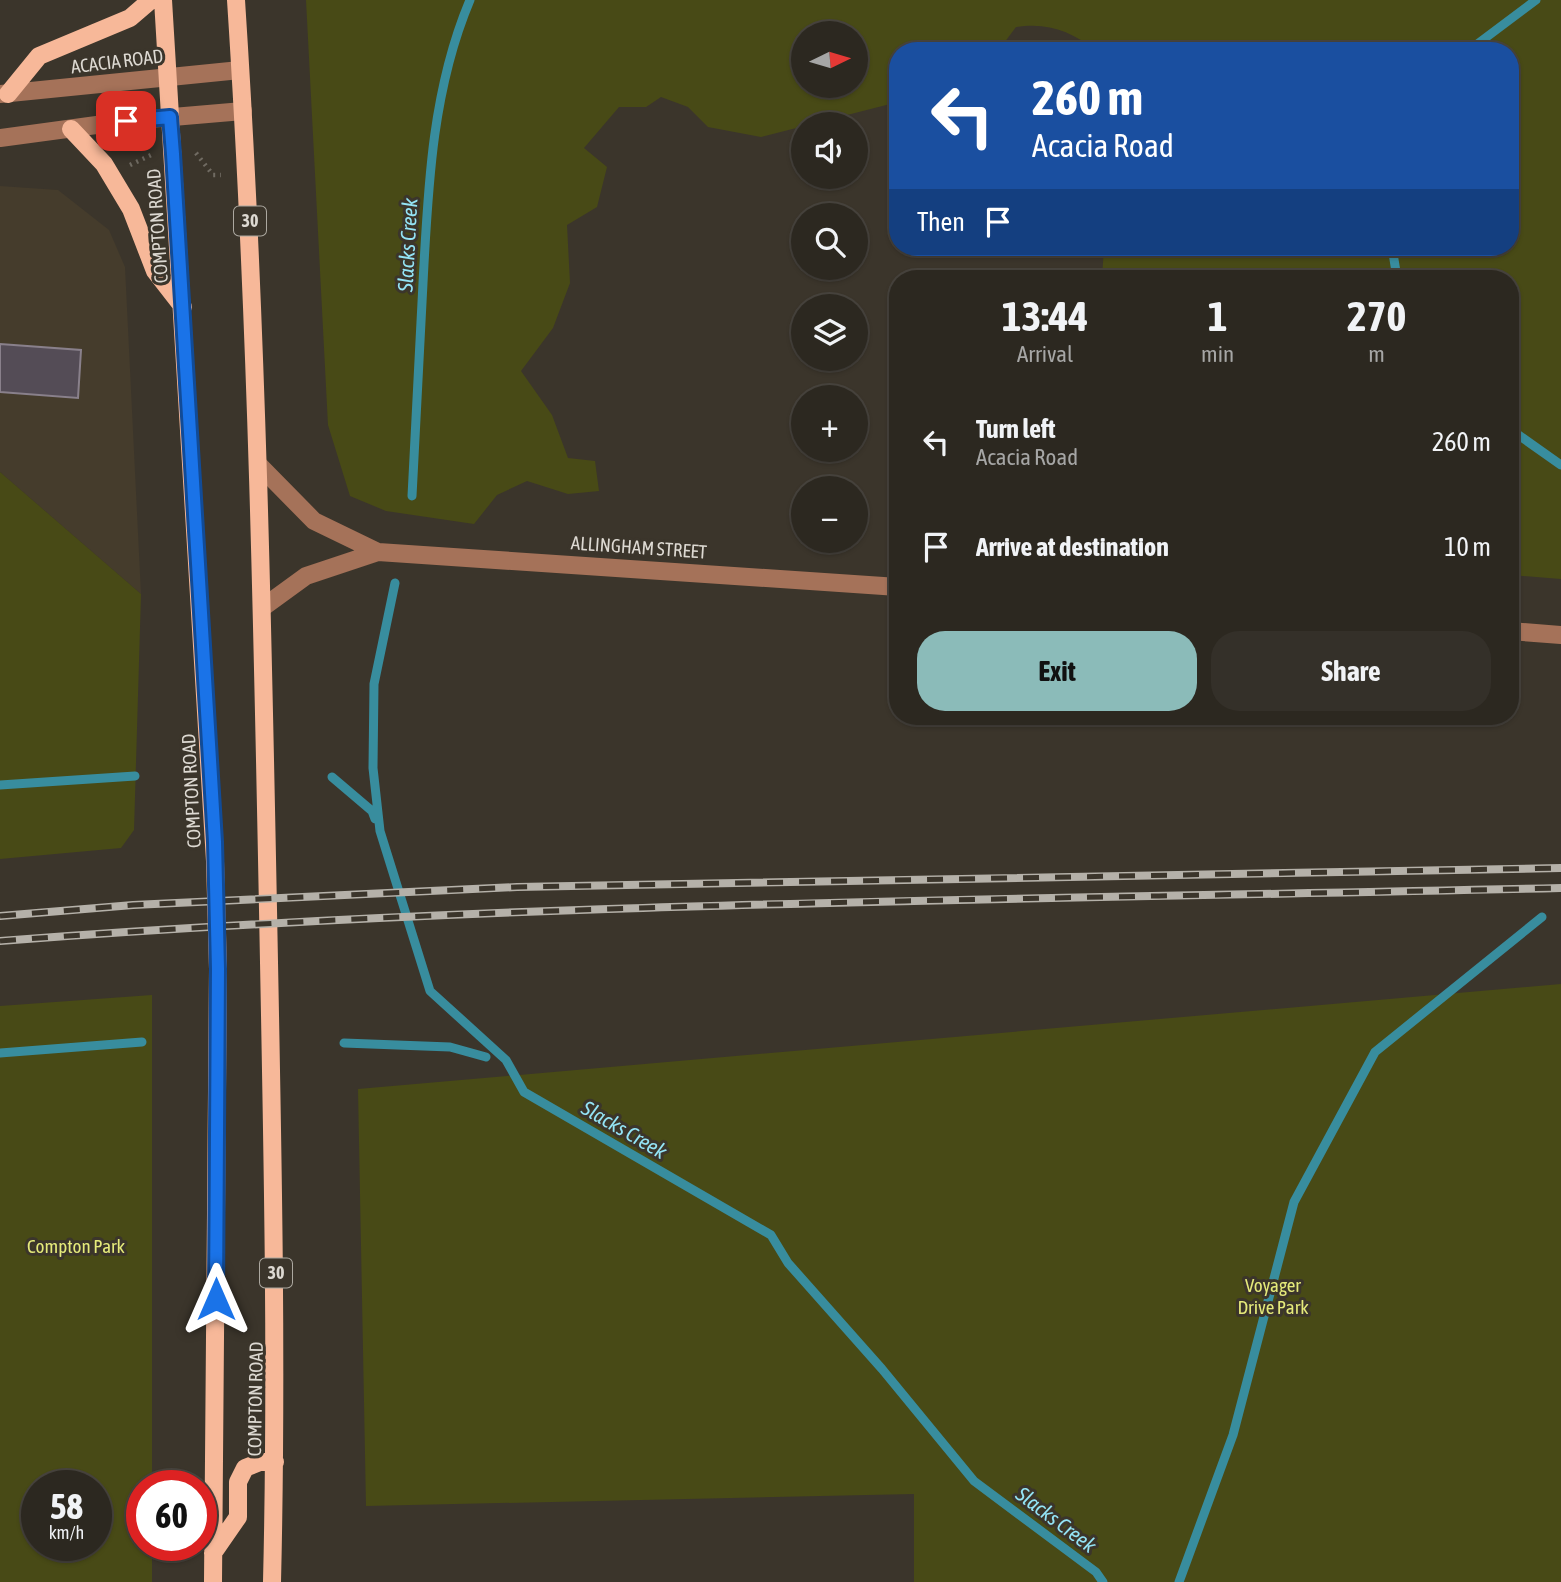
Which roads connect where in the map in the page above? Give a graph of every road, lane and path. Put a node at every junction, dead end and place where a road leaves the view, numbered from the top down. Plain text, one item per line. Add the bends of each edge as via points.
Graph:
1 (150, 0) edge
2 (163, 0) edge
3 (236, 0) edge
4 (240, 70) junction
5 (167, 76) junction
6 (4, 94) edge
7 (243, 111) junction
8 (170, 117) junction
9 (71, 129) junction
10 (0, 138) edge
11 (191, 153) dead end
12 (155, 155) dead end
13 (120, 170) dead end
14 (221, 175) dead end
15 (183, 307) junction
16 (258, 464) junction
17 (378, 552) junction
18 (889, 586) edge
19 (262, 608) junction
20 (1519, 632) edge
21 (1561, 635) edge
22 (275, 1462) junction
23 (213, 1470) edge
24 (217, 1547) edge
25 (213, 1561) edge
26 (213, 1582) edge
27 (272, 1582) edge

1 - 6 main road via 130,18 39,57
2 - 5 main road, COMPTON ROAD
3 - 4 main road, COMPTON ROAD / 30
4 - 5 street, ACACIA ROAD
4 - 7 main road, COMPTON ROAD / 30
5 - 6 street, ACACIA ROAD
5 - 8 main road, COMPTON ROAD
7 - 8 street
7 - 16 main road, COMPTON ROAD / 30
8 - 9 street
8 - 15 main road, COMPTON ROAD
9 - 10 street
9 - 15 main road via 104,164 131,209 155,271
11 - 14 path via 197,153 213,175
12 - 13 path
15 - 23 main road, COMPTON ROAD via 216,888
16 - 17 street, ALLINGHAM STREET via 314,521
16 - 19 main road, COMPTON ROAD / 30
17 - 18 street, ALLINGHAM STREET
17 - 19 street, ALLINGHAM STREET via 306,576
19 - 22 main road, COMPTON ROAD / 30
20 - 21 street
22 - 24 main road via 244,1468 238,1482 238,1517
22 - 27 main road, COMPTON ROAD / 30
25 - 26 main road, COMPTON ROAD

